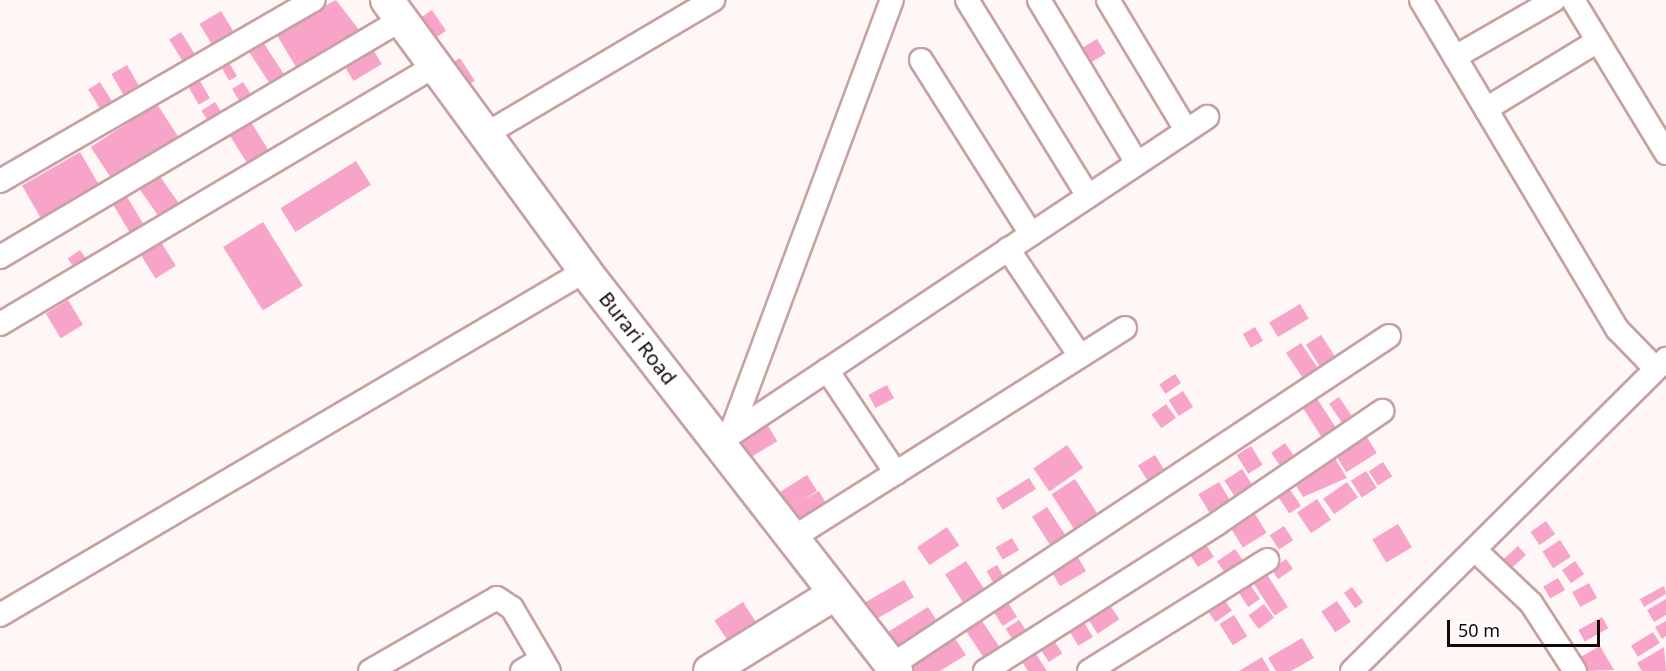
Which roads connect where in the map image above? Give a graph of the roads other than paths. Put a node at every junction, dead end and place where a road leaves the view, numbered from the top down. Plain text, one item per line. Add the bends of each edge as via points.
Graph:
1 (314, 0) edge
2 (713, 0) edge
3 (892, 0) edge
4 (967, 0) edge
5 (1039, 0) edge
6 (1108, 0) edge
7 (1421, 0) edge
8 (1554, 0) edge
9 (1573, 0) edge
10 (1589, 0) edge
11 (395, 10) edge
12 (1598, 41) junction
13 (1455, 57) junction
14 (921, 60) dead end
15 (438, 64) junction
16 (1486, 109) junction
17 (1207, 117) dead end
18 (1666, 127) edge
19 (1186, 130) junction
20 (486, 134) junction
21 (1666, 153) edge
22 (1137, 164) junction
23 (0, 181) edge
24 (1088, 196) junction
25 (1031, 234) junction
26 (1008, 249) junction
27 (0, 257) edge
28 (585, 271) junction
29 (0, 324) edge
30 (1125, 328) dead end
31 (1389, 336) dead end
32 (1080, 356) junction
33 (1652, 361) edge
34 (827, 370) junction
35 (1382, 411) dead end
36 (724, 439) junction
37 (896, 473) junction
38 (791, 539) junction
39 (1475, 550) junction
40 (1267, 560) dead end
41 (834, 594) junction
42 (0, 615) edge
43 (546, 665) edge
44 (725, 667) edge
45 (894, 668) edge
46 (370, 671) edge
47 (522, 671) edge
48 (985, 671) edge
49 (1089, 671) edge
50 (1352, 671) edge
51 (1575, 671) edge

1 - 23 street
2 - 20 street
3 - 36 street
4 - 24 street
5 - 22 street
6 - 19 street
7 - 13 street
8 - 13 street
9 - 12 street
10 - 18 street
11 - 15 main road, Burari Road
11 - 27 street
12 - 16 street
12 - 21 street
13 - 16 street
14 - 25 street
15 - 20 main road, Burari Road
15 - 29 street
16 - 33 street via 1618,330
17 - 19 street
19 - 22 street
20 - 28 main road, Burari Road
22 - 24 street
24 - 25 street
25 - 26 street
26 - 32 street
26 - 34 street
28 - 36 main road, Burari Road
28 - 42 street
30 - 32 street
31 - 45 street
32 - 37 street
33 - 39 street
34 - 36 street
34 - 37 street
35 - 48 street via 1218,523
36 - 38 main road, Burari Road
37 - 38 street
38 - 41 main road, Burari Road
39 - 50 street
39 - 51 street via 1531,603
40 - 49 street
41 - 44 main road
41 - 45 main road, Burari Road
43 - 46 street via 512,608 497,598
43 - 47 street

